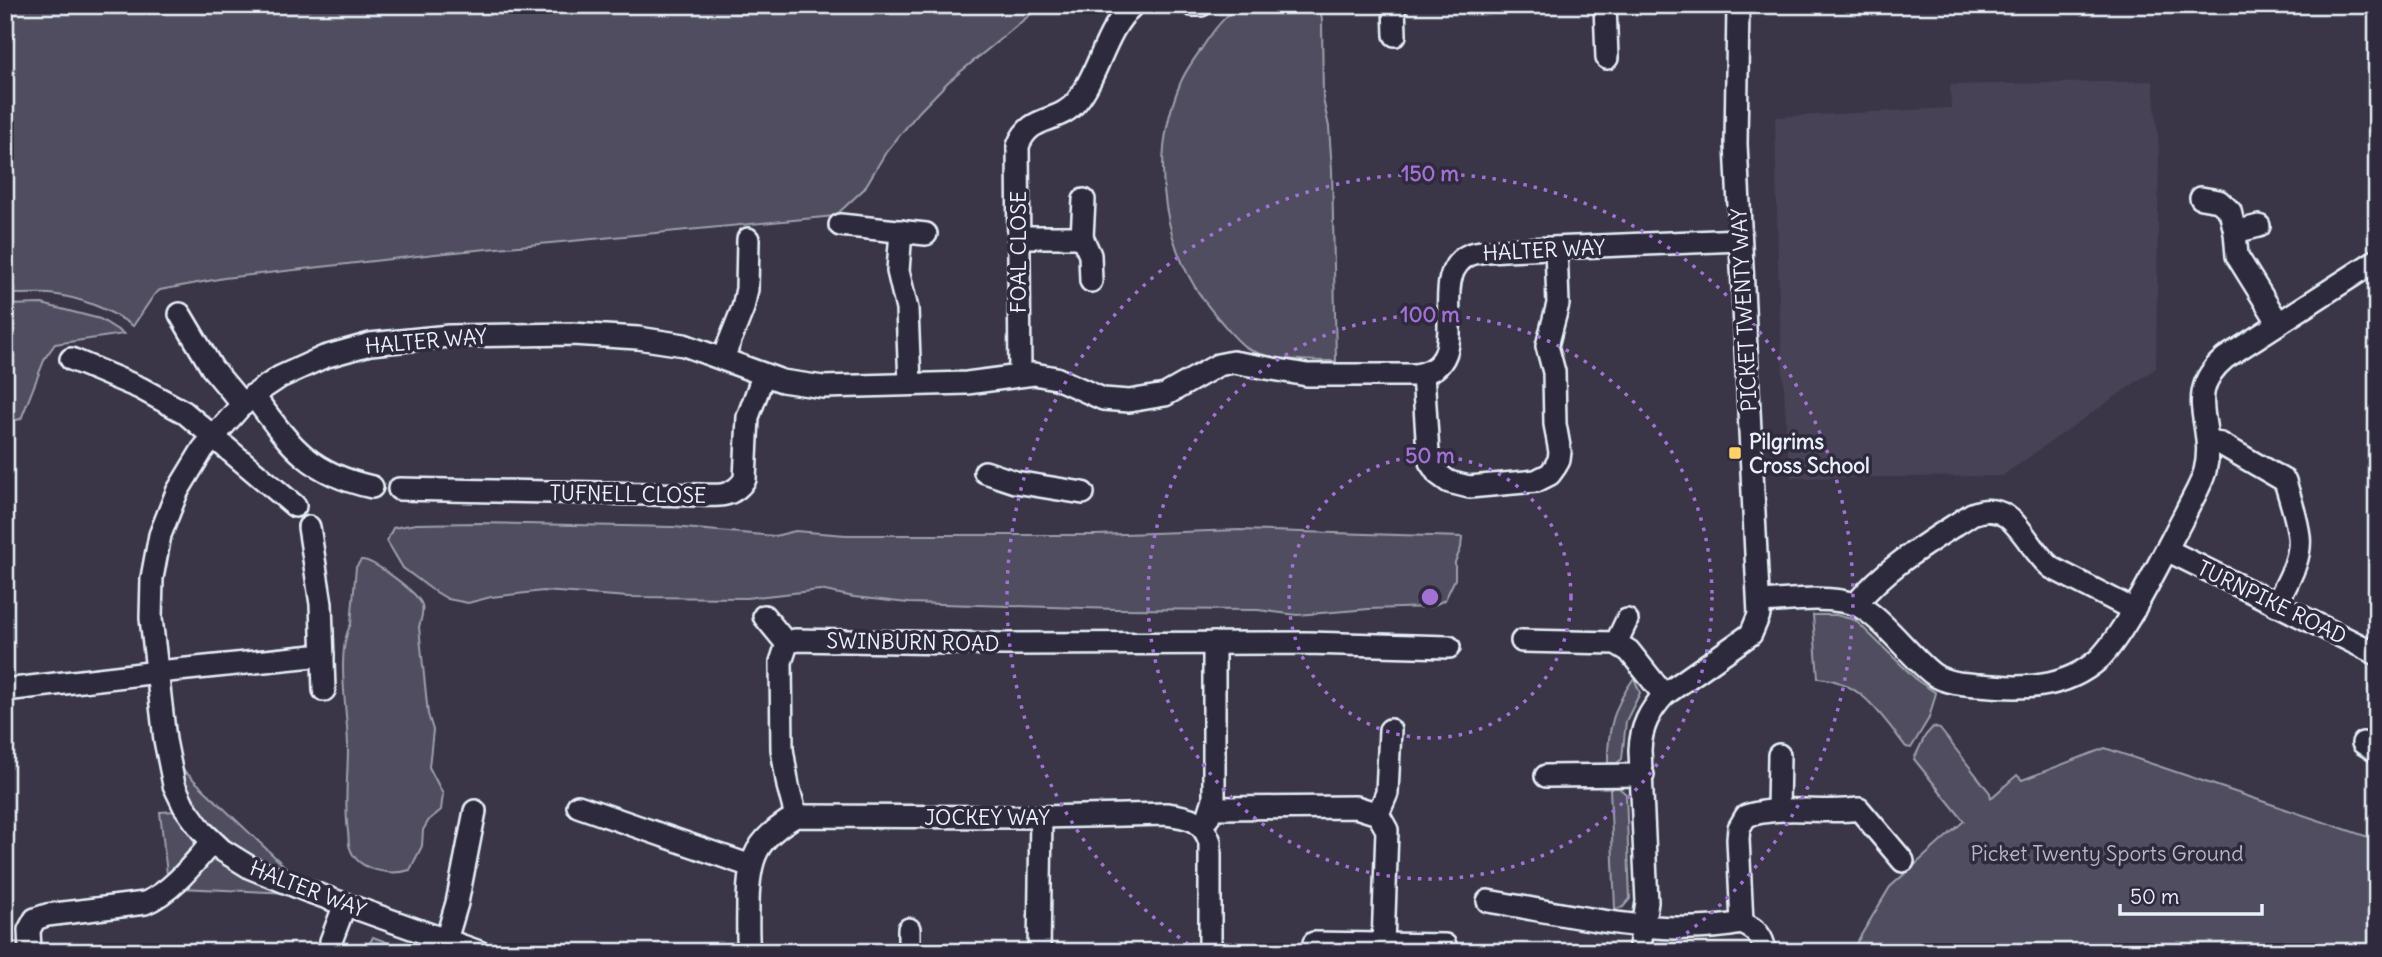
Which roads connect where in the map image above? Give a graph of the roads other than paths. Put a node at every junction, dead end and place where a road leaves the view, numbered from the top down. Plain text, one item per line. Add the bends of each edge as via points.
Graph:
1 (1133, 5) edge
2 (1192, 5) edge
3 (1201, 5) edge
4 (1394, 5) edge
5 (1605, 5) edge
6 (1738, 5) edge
7 (1395, 35) dead end
8 (1607, 58) dead end
9 (2201, 198) dead end
10 (1084, 200) dead end
11 (839, 225) dead end
12 (2259, 226) dead end
13 (901, 231) junction
14 (2235, 232) junction
15 (926, 234) dead end
16 (1018, 237) junction
17 (1082, 237) junction
18 (748, 239) dead end
19 (1740, 240) junction
20 (1556, 248) junction
21 (2377, 260) edge
22 (1091, 281) dead end
23 (180, 314) dead end
24 (2278, 322) junction
25 (723, 358) junction
26 (71, 359) dead end
27 (1020, 374) junction
28 (1423, 374) junction
29 (763, 376) junction
30 (910, 384) junction
31 (248, 400) junction
32 (213, 437) junction
33 (2208, 442) junction
34 (985, 472) dead end
35 (372, 487) dead end
36 (399, 489) dead end
37 (1083, 494) dead end
38 (295, 506) dead end
39 (309, 527) dead end
40 (2167, 550) junction
41 (1759, 602) junction
42 (1856, 604) junction
43 (2276, 605) junction
44 (2134, 610) junction
45 (764, 616) dead end
46 (1627, 620) dead end
47 (1522, 641) dead end
48 (1214, 643) junction
49 (1616, 643) junction
50 (787, 644) junction
51 (1449, 647) dead end
52 (2377, 654) edge
53 (323, 655) junction
54 (158, 671) junction
55 (5, 690) edge
56 (324, 690) dead end
57 (1664, 695) junction
58 (1390, 730) dead end
59 (1779, 755) dead end
60 (1643, 775) junction
61 (1546, 776) dead end
62 (578, 806) dead end
63 (1778, 810) junction
64 (474, 811) dead end
65 (1378, 814) junction
66 (796, 816) junction
67 (1041, 817) junction
68 (1208, 817) junction
69 (212, 842) junction
70 (1903, 861) dead end
71 (751, 866) junction
72 (1488, 901) dead end
73 (345, 904) junction
74 (1742, 923) junction
75 (1645, 926) junction
76 (909, 929) dead end
77 (1314, 943) dead end
78 (1445, 945) dead end
79 (462, 946) edge
80 (1383, 946) junction
81 (30, 952) edge
82 (330, 952) edge
83 (749, 952) edge
84 (909, 952) edge
85 (1039, 952) edge
86 (1210, 952) edge
87 (1639, 952) edge
88 (1765, 952) edge

1 - 16 street, FOAL CLOSE via 1107,41 1079,99 1024,132 1018,146
2 - 3 street
4 - 7 street
5 - 8 street
6 - 19 street, PICKET TWENTY WAY via 1735,106
9 - 14 street via 2227,207
10 - 17 street
11 - 13 street
12 - 14 street
13 - 15 street
13 - 30 street via 898,271 907,309
14 - 24 street via 2240,263
16 - 17 street
16 - 27 street, FOAL CLOSE
17 - 22 street via 1092,262
18 - 25 street via 747,289
19 - 20 street, HALTER WAY
19 - 41 street, PICKET TWENTY WAY
20 - 28 street, HALTER WAY via 1478,253 1459,263 1448,289 1448,348 1435,368
20 - 28 street via 1558,304 1547,346 1554,372 1560,452 1550,474 1536,481 1469,487 1444,478 1433,468 1428,453
21 - 24 street
23 - 31 street via 212,369
24 - 33 street via 2211,371 2201,404
25 - 29 street, HALTER WAY
25 - 31 street, HALTER WAY via 684,345 611,336 423,338 370,344 324,357 280,377
26 - 32 street via 167,402
27 - 28 street, HALTER WAY via 1046,375 1103,399 1129,401 1165,395 1218,365 1233,362 1335,377
27 - 30 street, HALTER WAY via 967,383
29 - 30 street, HALTER WAY via 822,387
29 - 36 street, TUFNELL CLOSE via 748,417 745,479 730,494
31 - 32 street, HALTER WAY
31 - 35 street via 303,455 338,478
32 - 38 street
32 - 54 street, HALTER WAY via 177,492 155,556 151,618
33 - 40 street via 2202,482
33 - 43 street via 2221,444 2285,481 2299,545
34 - 37 street
39 - 53 street via 321,604
40 - 43 street, TURNPIKE ROAD
40 - 44 street
41 - 42 street
41 - 57 street, PICKET TWENTY WAY via 1751,634
42 - 44 street via 1934,675 1963,684 2018,688 2060,682 2090,666 2119,635
42 - 44 street via 1897,564 1972,514 1994,509 2014,523 2052,568
43 - 52 street, TURNPIKE ROAD
45 - 50 street
46 - 49 street
47 - 49 street
48 - 50 street, SWINBURN ROAD via 794,640
48 - 51 street, SWINBURN ROAD
48 - 68 street
49 - 57 street via 1629,651
50 - 66 street via 781,662 782,749
53 - 54 street
53 - 56 street
54 - 55 street
54 - 69 street, HALTER WAY via 174,785 191,818
57 - 60 street, PICKET TWENTY WAY via 1648,716 1641,737
58 - 65 street via 1387,793
59 - 63 street
60 - 61 street
60 - 75 street, PICKET TWENTY WAY
62 - 71 street
63 - 70 street via 1859,808
63 - 74 street via 1746,816 1740,828
64 - 79 street via 457,903
65 - 68 street, JOCKEY WAY via 1356,807
65 - 80 street via 1387,830
66 - 67 street, JOCKEY WAY
66 - 71 street via 768,836
67 - 68 street, JOCKEY WAY
67 - 85 street
68 - 86 street
69 - 73 street, HALTER WAY via 251,868
69 - 81 street via 153,900 35,919 29,930
71 - 83 street
72 - 75 street
73 - 79 street, HALTER WAY
73 - 82 street
74 - 75 street via 1684,930
74 - 88 street via 1754,928
75 - 87 street, PICKET TWENTY WAY
76 - 84 street
77 - 80 street
78 - 80 street

